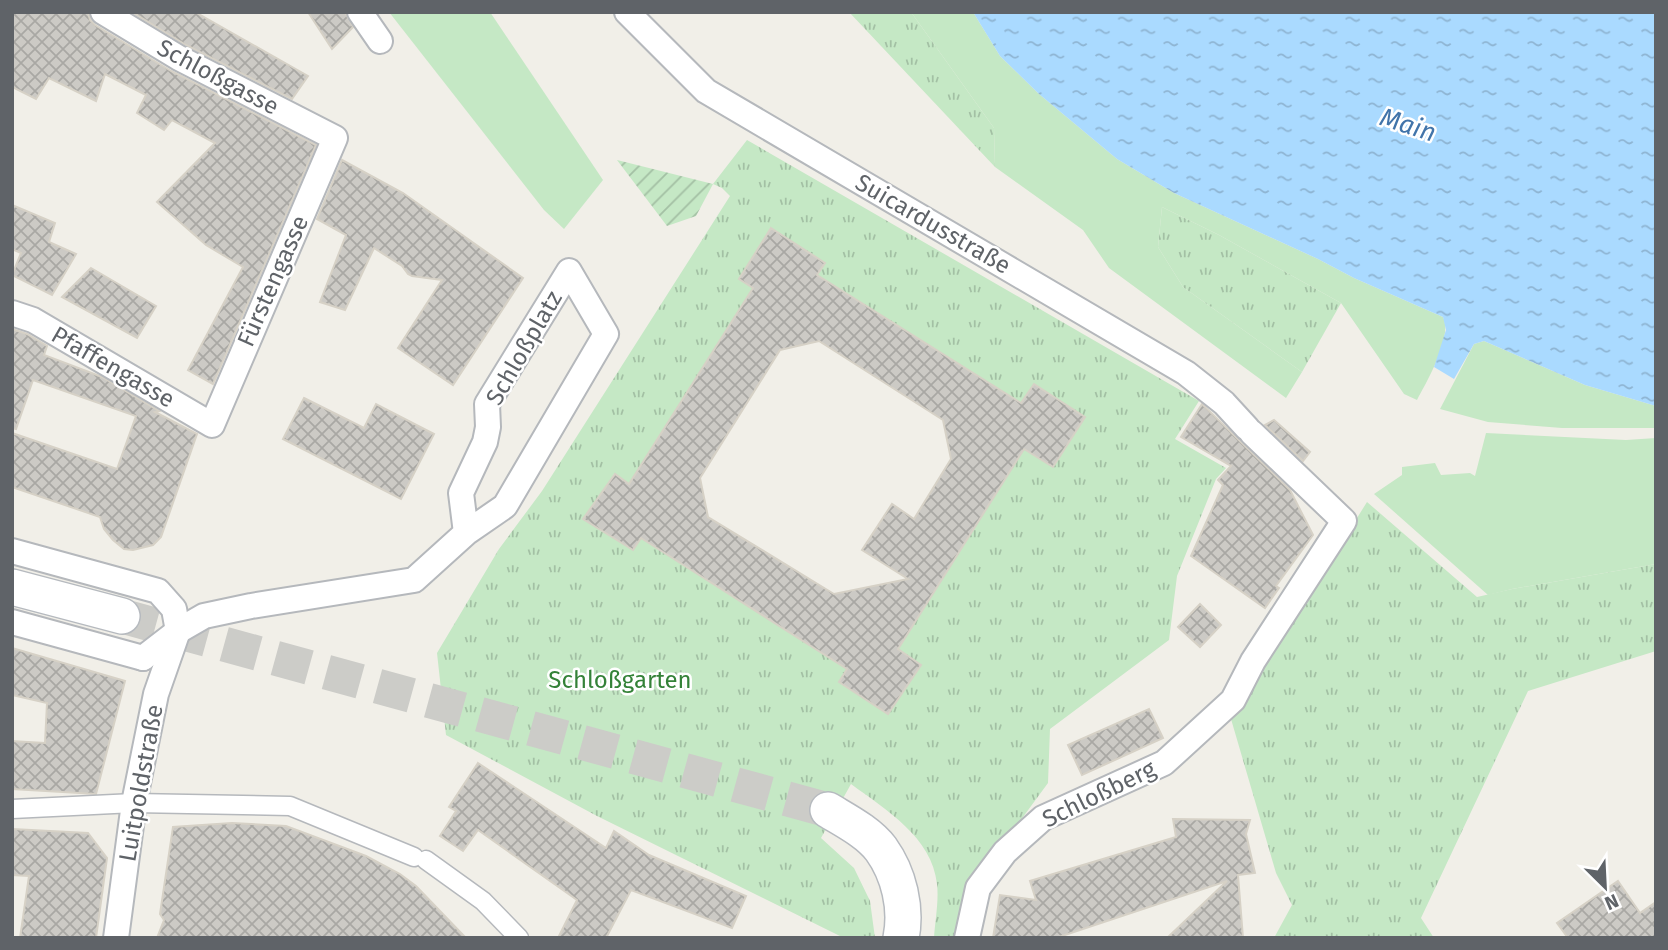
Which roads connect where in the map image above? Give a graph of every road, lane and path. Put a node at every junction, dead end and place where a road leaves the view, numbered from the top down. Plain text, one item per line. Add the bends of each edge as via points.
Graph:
1 (103, 12) edge
2 (360, 12) edge
3 (627, 12) edge
4 (380, 41) dead end
5 (335, 138) joint
6 (12, 313) edge
7 (212, 425) joint
8 (1344, 521) joint
9 (466, 533) junction
10 (12, 551) edge
11 (12, 587) edge
12 (122, 616) tunnel mouth
13 (12, 622) edge
14 (178, 631) junction
15 (143, 658) junction
16 (156, 694) junction
17 (134, 803) junction
18 (12, 809) edge
19 (828, 810) tunnel mouth
20 (116, 938) edge
21 (519, 938) edge
22 (901, 938) edge
23 (967, 938) edge

1 - 5 street, Schloßgasse via 179,58
2 - 4 street
3 - 8 street, Suicardusstraße via 706,91 1186,373 1224,403
5 - 7 street, Fürstengasse
6 - 7 street, Pfaffengasse via 33,320
8 - 23 street, Schloßberg via 1253,661 1233,700 1164,763 1042,818 1005,852 978,888
9 - 9 street, Schloßplatz via 505,506 606,334 569,271 487,404 485,442 461,493
9 - 14 street, Schloßplatz via 414,580 204,616
10 - 14 street via 158,591 174,609
11 - 12 main road
13 - 15 street
14 - 15 street
14 - 16 street, Luitpoldstraße
15 - 16 street
16 - 17 street, Luitpoldstraße
17 - 18 street
17 - 20 street, Luitpoldstraße
17 - 21 street via 290,806 420,859 483,901
19 - 22 main road via 860,829 881,849 903,901

